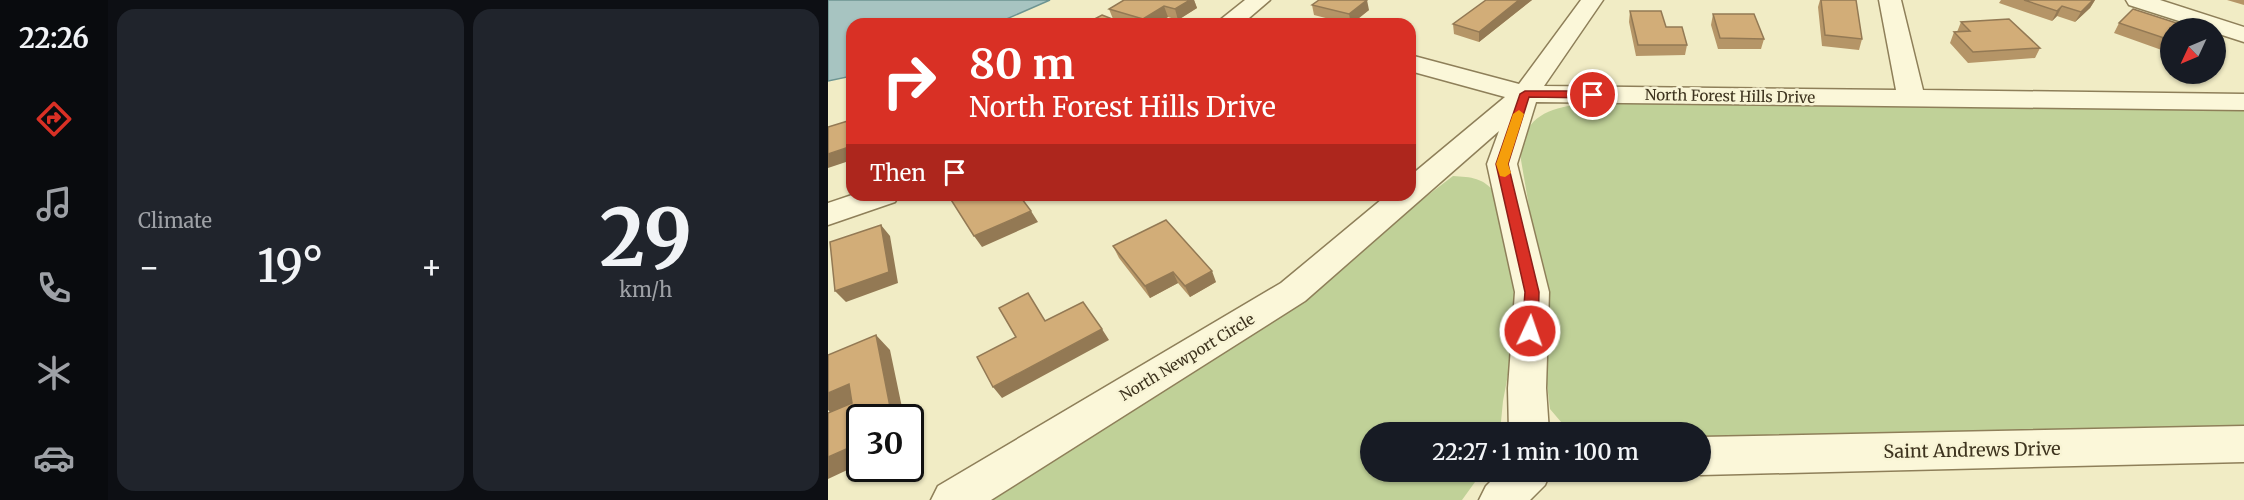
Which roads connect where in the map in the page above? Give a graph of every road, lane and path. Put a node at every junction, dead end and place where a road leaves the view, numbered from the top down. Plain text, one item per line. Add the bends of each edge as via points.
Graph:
1 (1259, 0) edge
2 (1593, 0) edge
3 (1890, 0) edge
4 (2137, 0) edge
5 (1236, 18) edge
6 (2244, 34) edge
7 (1416, 65) edge
8 (1525, 94) junction
9 (1911, 98) junction
10 (2244, 102) edge
11 (1416, 187) edge
12 (866, 201) edge
13 (1400, 201) edge
14 (828, 214) edge
15 (1526, 422) edge
16 (2244, 444) edge
17 (1711, 456) edge
18 (953, 500) edge

1 - 5 street
2 - 8 street, North Newport Circle
3 - 9 street
4 - 6 street
7 - 8 street, North Forest Hills Drive
8 - 9 street, North Forest Hills Drive
8 - 11 street, North Newport Circle
8 - 15 street via 1502,164 1532,292
9 - 10 street, North Forest Hills Drive
12 - 14 street
13 - 18 street, North Newport Circle via 1293,292
16 - 17 street, Saint Andrews Drive

